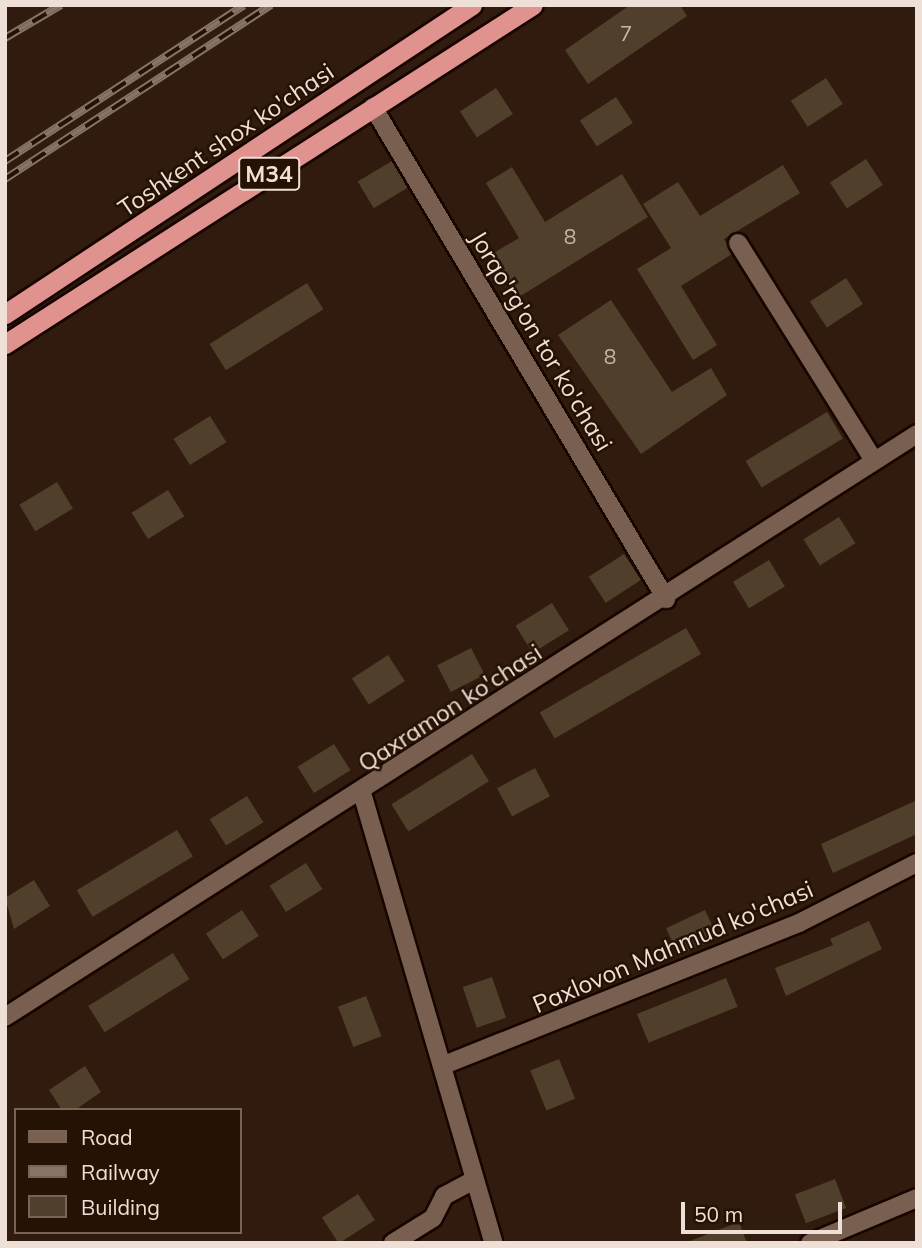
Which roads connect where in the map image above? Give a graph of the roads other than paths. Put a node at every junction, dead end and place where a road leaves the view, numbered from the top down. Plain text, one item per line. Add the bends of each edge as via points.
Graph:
1 (472, 5) edge
2 (533, 5) edge
3 (373, 107) junction
4 (738, 243) dead end
5 (63, 277) junction
6 (76, 298) junction
7 (5, 314) edge
8 (5, 344) edge
9 (917, 434) edge
10 (874, 461) junction
11 (666, 599) junction
12 (362, 793) junction
13 (917, 863) edge
14 (5, 1017) edge
15 (444, 1065) junction
16 (474, 1180) junction
17 (917, 1198) edge
18 (393, 1243) edge
19 (494, 1243) edge
20 (810, 1243) edge

1 - 5 highway, Toshkent shox ko'chasi / M34
2 - 3 highway, Toshkent shox ko'chasi / M34
3 - 6 highway, Toshkent shox ko'chasi / M34
3 - 11 street, Jorqo'rg'on tor ko'chasi
4 - 10 street
5 - 6 highway via 65,294
5 - 7 highway, Toshkent shox ko'chasi / M34
6 - 8 highway, Toshkent shox ko'chasi / M34
9 - 10 street, Qaxramon ko'chasi
10 - 11 street, Qaxramon ko'chasi
11 - 12 street, Qaxramon ko'chasi
12 - 14 street, Qaxramon ko'chasi
12 - 15 street
13 - 15 street, Paxlovon Mahmud ko'chasi via 799,923
15 - 16 street
16 - 18 street via 444,1196 433,1217
16 - 19 street
17 - 20 street

